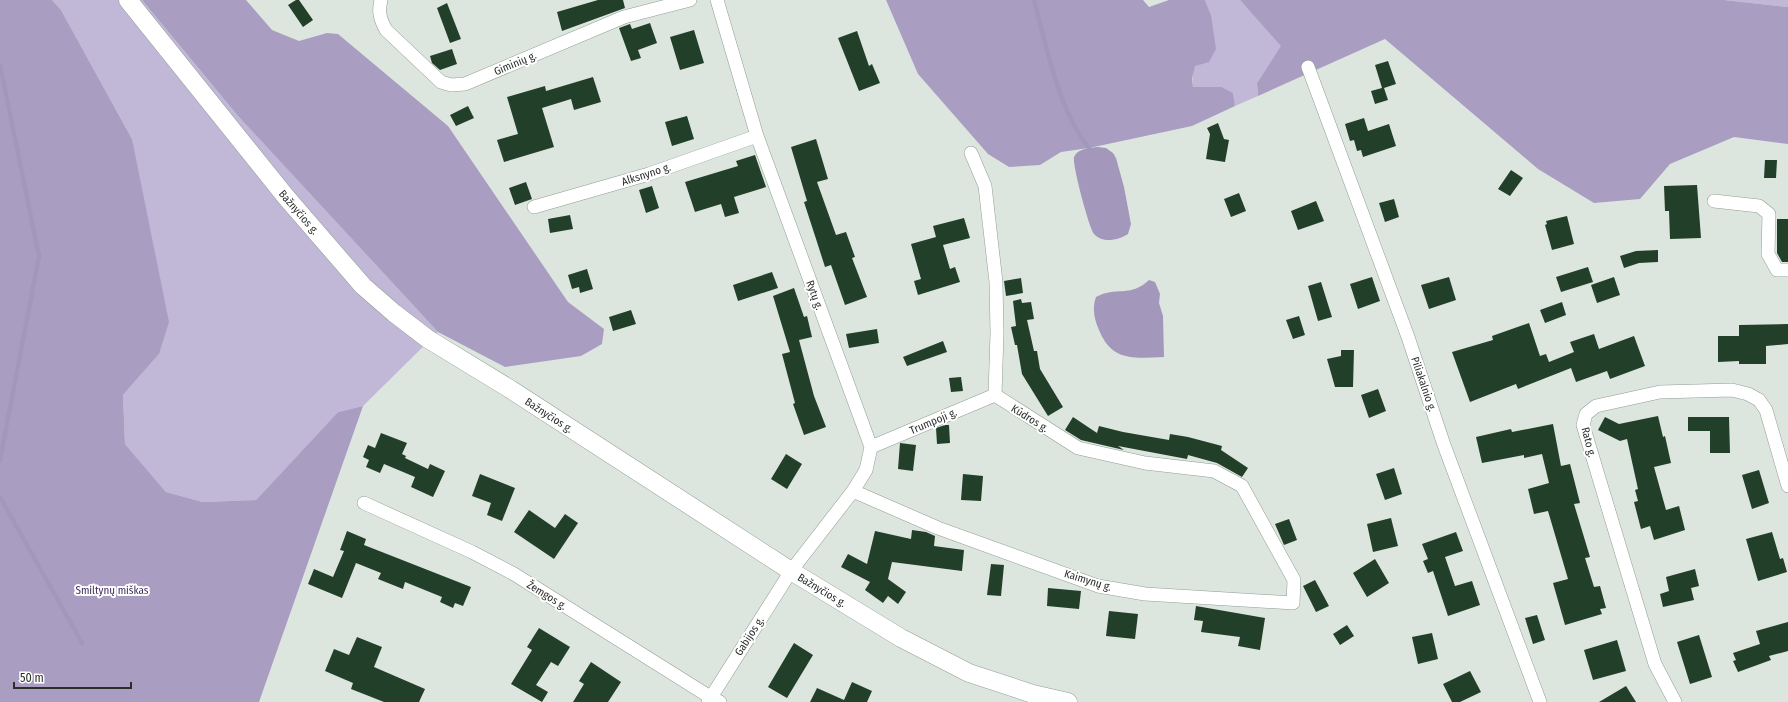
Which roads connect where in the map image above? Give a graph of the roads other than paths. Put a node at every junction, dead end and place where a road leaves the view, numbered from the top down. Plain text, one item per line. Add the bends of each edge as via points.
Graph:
1 (128, 0) edge
2 (381, 0) edge
3 (690, 0) edge
4 (717, 0) edge
5 (1308, 67) dead end
6 (757, 136) junction
7 (971, 153) dead end
8 (1714, 201) dead end
9 (534, 207) dead end
10 (1788, 270) edge
11 (995, 395) junction
12 (871, 447) junction
13 (1788, 486) edge
14 (852, 491) junction
15 (364, 503) dead end
16 (1273, 539) joint
17 (791, 571) junction
18 (712, 700) edge
19 (1068, 702) edge
20 (1540, 702) edge
21 (1675, 702) edge

1 - 17 main road, Bažnyčios g. via 286,197 363,286 394,313 428,339 510,389
2 - 3 street, Giminių g. via 380,19 386,30 441,82 452,85 465,84 624,17
4 - 6 street, Rytų g.
5 - 20 street, Piliakalnio g.
6 - 9 street, Alksnyno g. via 649,174
6 - 12 street, Rytų g.
7 - 11 street via 985,186 996,282
8 - 10 street via 1759,206 1769,214 1768,254 1777,270
11 - 12 street, Trumpoji g.
11 - 16 street, Kūdros g. via 1078,448 1145,463 1214,471 1242,486
12 - 14 street via 866,470
13 - 21 street, Rato g. via 1766,410 1759,400 1748,394 1732,390 1660,392 1596,406 1586,414 1583,425 1655,664
14 - 16 street, Kaimynų g. via 938,528 1098,586 1145,594 1293,603 1294,580
14 - 17 street
15 - 18 street, Žemgos g. via 514,574
17 - 18 street, Gabijos g.
17 - 19 main road, Bažnyčios g. via 901,638 969,673 1033,694

